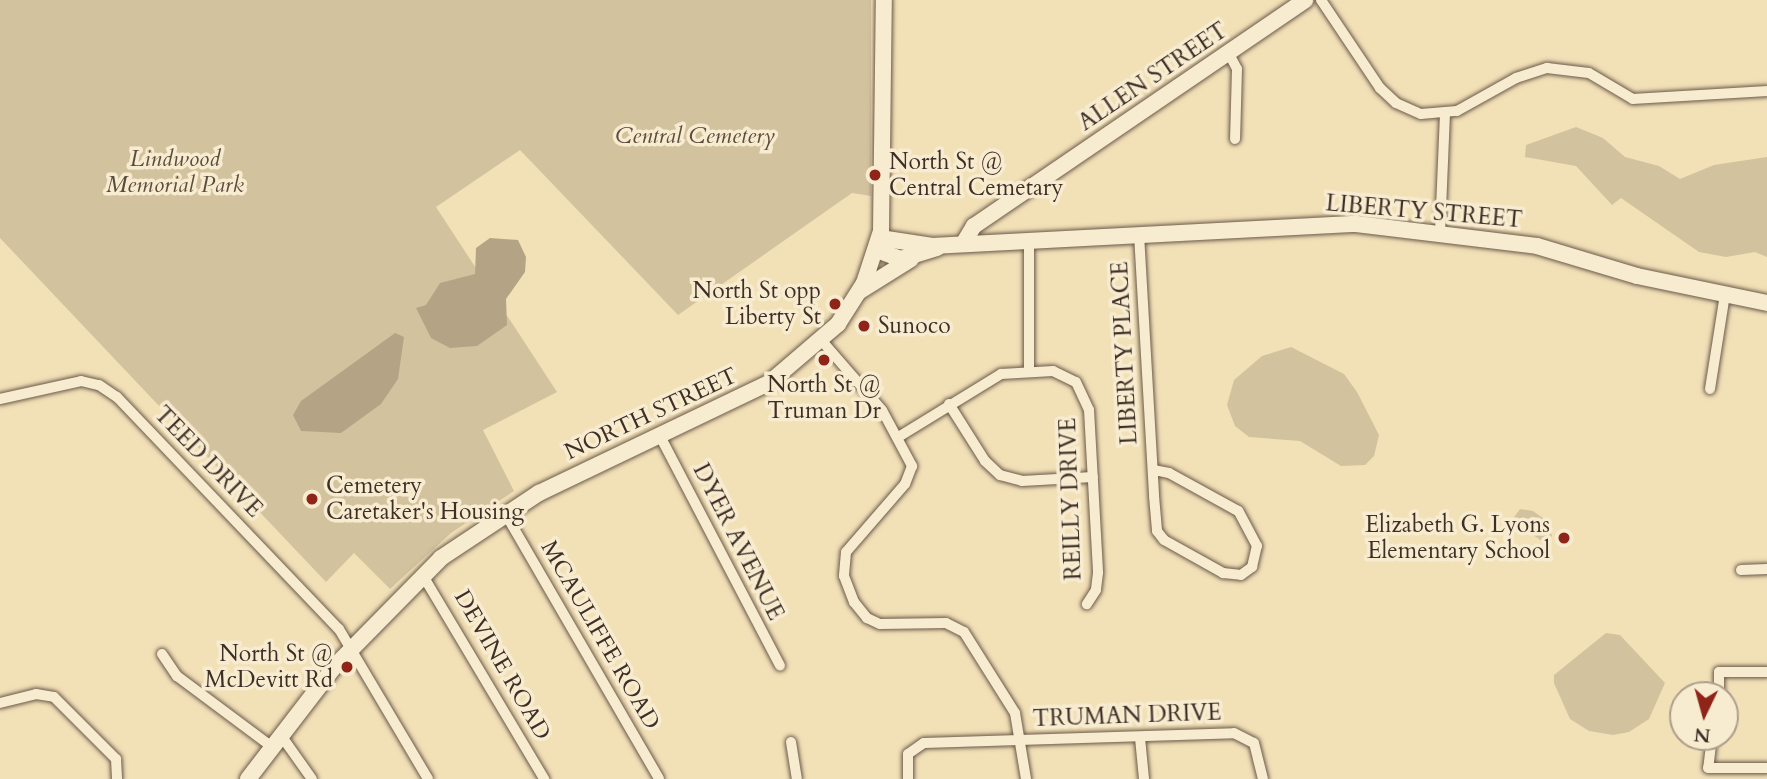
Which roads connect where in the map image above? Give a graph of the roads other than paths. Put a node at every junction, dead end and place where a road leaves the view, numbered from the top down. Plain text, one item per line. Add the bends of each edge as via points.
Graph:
1 (884, 0) edge
2 (1305, 0) edge
3 (1321, 0) edge
4 (1228, 52) junction
5 (1767, 91) edge
6 (1445, 115) junction
7 (1235, 139) dead end
8 (1440, 233) junction
9 (1139, 234) junction
10 (1029, 240) junction
11 (878, 244) junction
12 (963, 244) junction
13 (944, 245) junction
14 (914, 257) junction
15 (860, 291) junction
16 (1725, 294) junction
17 (1767, 303) edge
18 (822, 341) junction
19 (1029, 371) junction
20 (1710, 389) dead end
21 (0, 399) edge
22 (949, 404) junction
23 (660, 436) junction
24 (900, 436) junction
25 (1153, 470) junction
26 (1093, 477) junction
27 (505, 513) junction
28 (1767, 569) edge
29 (1741, 570) dead end
30 (422, 574) junction
31 (1087, 604) dead end
32 (351, 647) junction
33 (162, 654) dead end
34 (780, 666) dead end
35 (1767, 672) edge
36 (1719, 681) edge
37 (0, 703) edge
38 (1140, 738) junction
39 (276, 740) junction
40 (1021, 740) junction
41 (791, 742) dead end
42 (1710, 751) edge
43 (1767, 768) edge
44 (117, 779) edge
45 (248, 779) edge
46 (312, 779) edge
47 (428, 779) edge
48 (544, 779) edge
49 (660, 779) edge
50 (797, 779) edge
51 (908, 779) edge
52 (1026, 779) edge
53 (1144, 779) edge
54 (1263, 779) edge

1 - 11 main road, NORTH STREET
2 - 4 main road, ALLEN STREET
3 - 6 street via 1390,99 1422,114
4 - 7 street via 1237,69
4 - 12 main road, ALLEN STREET via 974,226
5 - 6 street via 1633,99 1589,73 1547,68 1516,78
6 - 8 street
8 - 9 main road, LIBERTY STREET via 1325,224
8 - 16 main road, LIBERTY STREET via 1548,249 1625,273
9 - 10 main road, LIBERTY STREET
9 - 25 street, LIBERTY PLACE
10 - 12 main road, LIBERTY STREET
10 - 19 street
11 - 13 main road, LIBERTY STREET
11 - 14 main road via 897,259
11 - 15 main road, NORTH STREET
12 - 13 main road, LIBERTY STREET
13 - 14 main road, LIBERTY STREET
14 - 15 main road, LIBERTY STREET
15 - 18 main road, NORTH STREET
16 - 17 main road, LIBERTY STREET
16 - 20 street
18 - 23 main road, NORTH STREET via 769,383
18 - 24 street, TRUMAN DRIVE via 868,391
19 - 22 street, REILLY DRIVE via 994,376
19 - 26 street, REILLY DRIVE via 1065,375 1084,392
21 - 32 street, TEED DRIVE via 81,381 111,393
22 - 24 street, REILLY DRIVE
22 - 26 street via 985,461 1000,475 1022,481
23 - 27 main road, NORTH STREET
23 - 34 street, DYER AVENUE
24 - 40 street, TRUMAN DRIVE via 910,456 911,476 849,547 843,566 847,586 860,611 875,623 941,622 964,632 1013,707
25 - 25 street, LIBERTY PLACE via 1161,538 1228,575 1241,575 1252,567 1257,546 1238,511 1169,473
26 - 31 street, REILLY DRIVE via 1098,579
27 - 30 main road, NORTH STREET
27 - 49 street, MCAULIFFE ROAD
28 - 29 street
30 - 32 main road, NORTH STREET
30 - 48 street, DEVINE ROAD
32 - 39 main road, NORTH STREET
32 - 47 street, TEED DRIVE
33 - 39 street via 177,676
35 - 36 street via 1719,672
37 - 44 street via 36,694 54,697 116,759
38 - 40 street, TRUMAN DRIVE
38 - 53 street
38 - 54 street, TRUMAN DRIVE via 1243,735 1257,747
39 - 45 main road, NORTH STREET
39 - 46 street
40 - 51 street via 919,744 907,759
40 - 52 street
41 - 50 street
42 - 43 street via 1708,768

